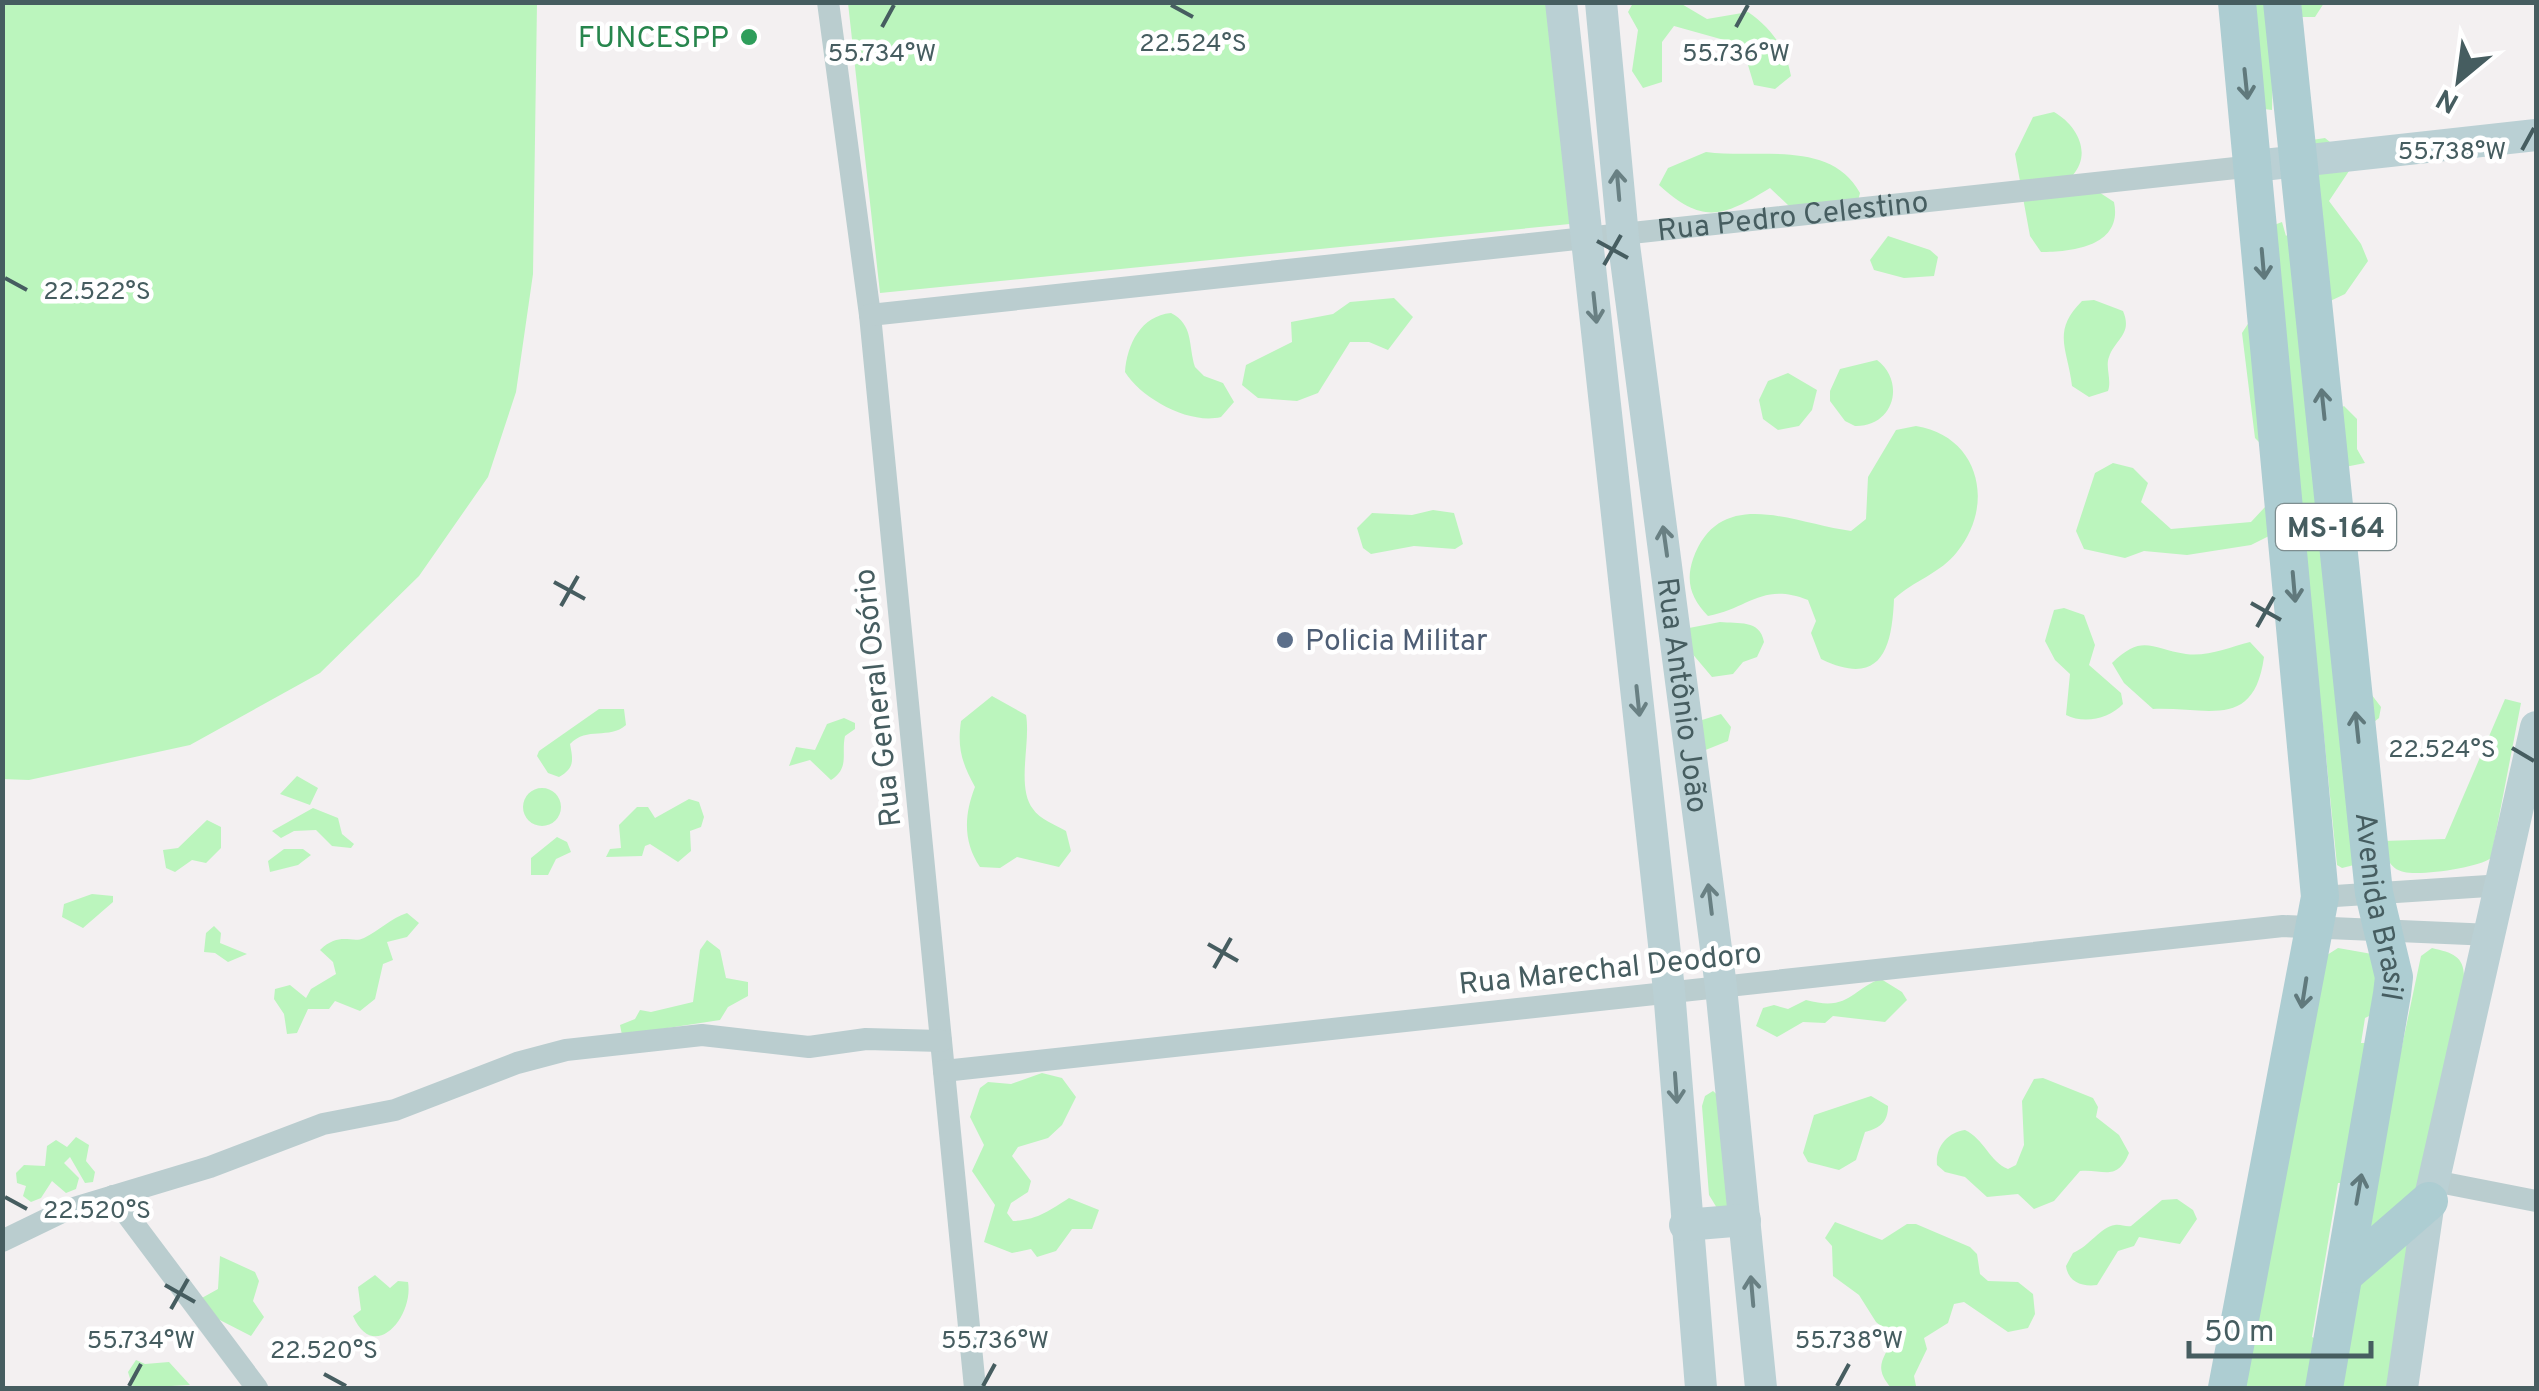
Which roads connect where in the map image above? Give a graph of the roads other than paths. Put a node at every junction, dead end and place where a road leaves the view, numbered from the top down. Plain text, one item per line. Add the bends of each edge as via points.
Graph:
1 (828, 2) edge
2 (1562, 2) edge
3 (1601, 2) edge
4 (2237, 2) edge
5 (2282, 2) edge
6 (2536, 135) edge
7 (2297, 160) junction
8 (2254, 166) junction
9 (1623, 237) junction
10 (1587, 241) junction
11 (870, 315) junction
12 (1677, 627) junction
13 (1632, 634) junction
14 (2536, 727) edge
15 (2503, 886) junction
16 (2374, 894) junction
17 (2306, 918) junction
18 (2384, 933) junction
19 (2492, 935) junction
20 (1720, 987) junction
21 (1669, 990) junction
22 (941, 1041) junction
23 (944, 1071) junction
24 (2431, 1191) junction
25 (113, 1196) junction
26 (2536, 1201) edge
27 (1746, 1220) junction
28 (1685, 1225) junction
29 (2, 1241) edge
30 (2345, 1274) junction
31 (256, 1388) edge
32 (975, 1388) edge
33 (1701, 1388) edge
34 (1761, 1388) edge
35 (2226, 1388) edge
36 (2324, 1388) edge
37 (2402, 1388) edge

1 - 11 street, Rua General Osório
2 - 10 main road, Rua Antônio João
9 -> 3 main road, Rua Antônio João
4 -> 8 main road, Avenida Brasil / MS-164
5 - 7 main road, Avenida Brasil / MS-164
6 - 7 main road, Rua Pedro Celestino
7 - 8 main road, Rua Pedro Celestino
16 -> 7 main road, Avenida Brasil / MS-164
8 - 9 street, Rua Pedro Celestino
8 -> 17 main road, Avenida Brasil / MS-164
9 - 10 street, Rua Pedro Celestino
12 -> 9 main road, Rua Antônio João
10 - 11 street, Rua Pedro Celestino
10 -> 13 main road, Rua Antônio João
11 - 22 street, Rua General Osório
12 - 13 main road
20 -> 12 main road, Rua Antônio João
13 -> 21 main road, Rua Antônio João
14 - 15 main road
15 - 16 street, Rua Marechal Deodoro
15 - 19 main road
16 - 17 street, Rua Marechal Deodoro
16 - 18 main road, Avenida Brasil / MS-164
17 - 18 street, Rua Marechal Deodoro
17 - 20 street, Rua Marechal Deodoro
17 -> 35 main road, Avenida Brasil / MS-164 via 2297,1036
18 - 19 street, Rua Marechal Deodoro
30 -> 18 main road, Avenida Brasil / MS-164 via 2392,994
19 - 24 main road
20 - 21 street, Rua Marechal Deodoro
20 - 27 main road, Rua Antônio João
21 - 23 street, Rua Marechal Deodoro
21 -> 28 main road, Rua Antônio João
22 - 23 street, Rua General Osório
22 - 25 street via 809,1047 702,1035 566,1050
23 - 32 street, Rua General Osório
24 - 26 street
24 - 30 main road
24 - 37 main road
25 - 29 street
25 - 31 street
27 - 28 main road
34 -> 27 main road, Rua Antônio João
28 - 33 main road, Rua Antônio João
30 - 36 main road, Avenida Brasil / MS-164

